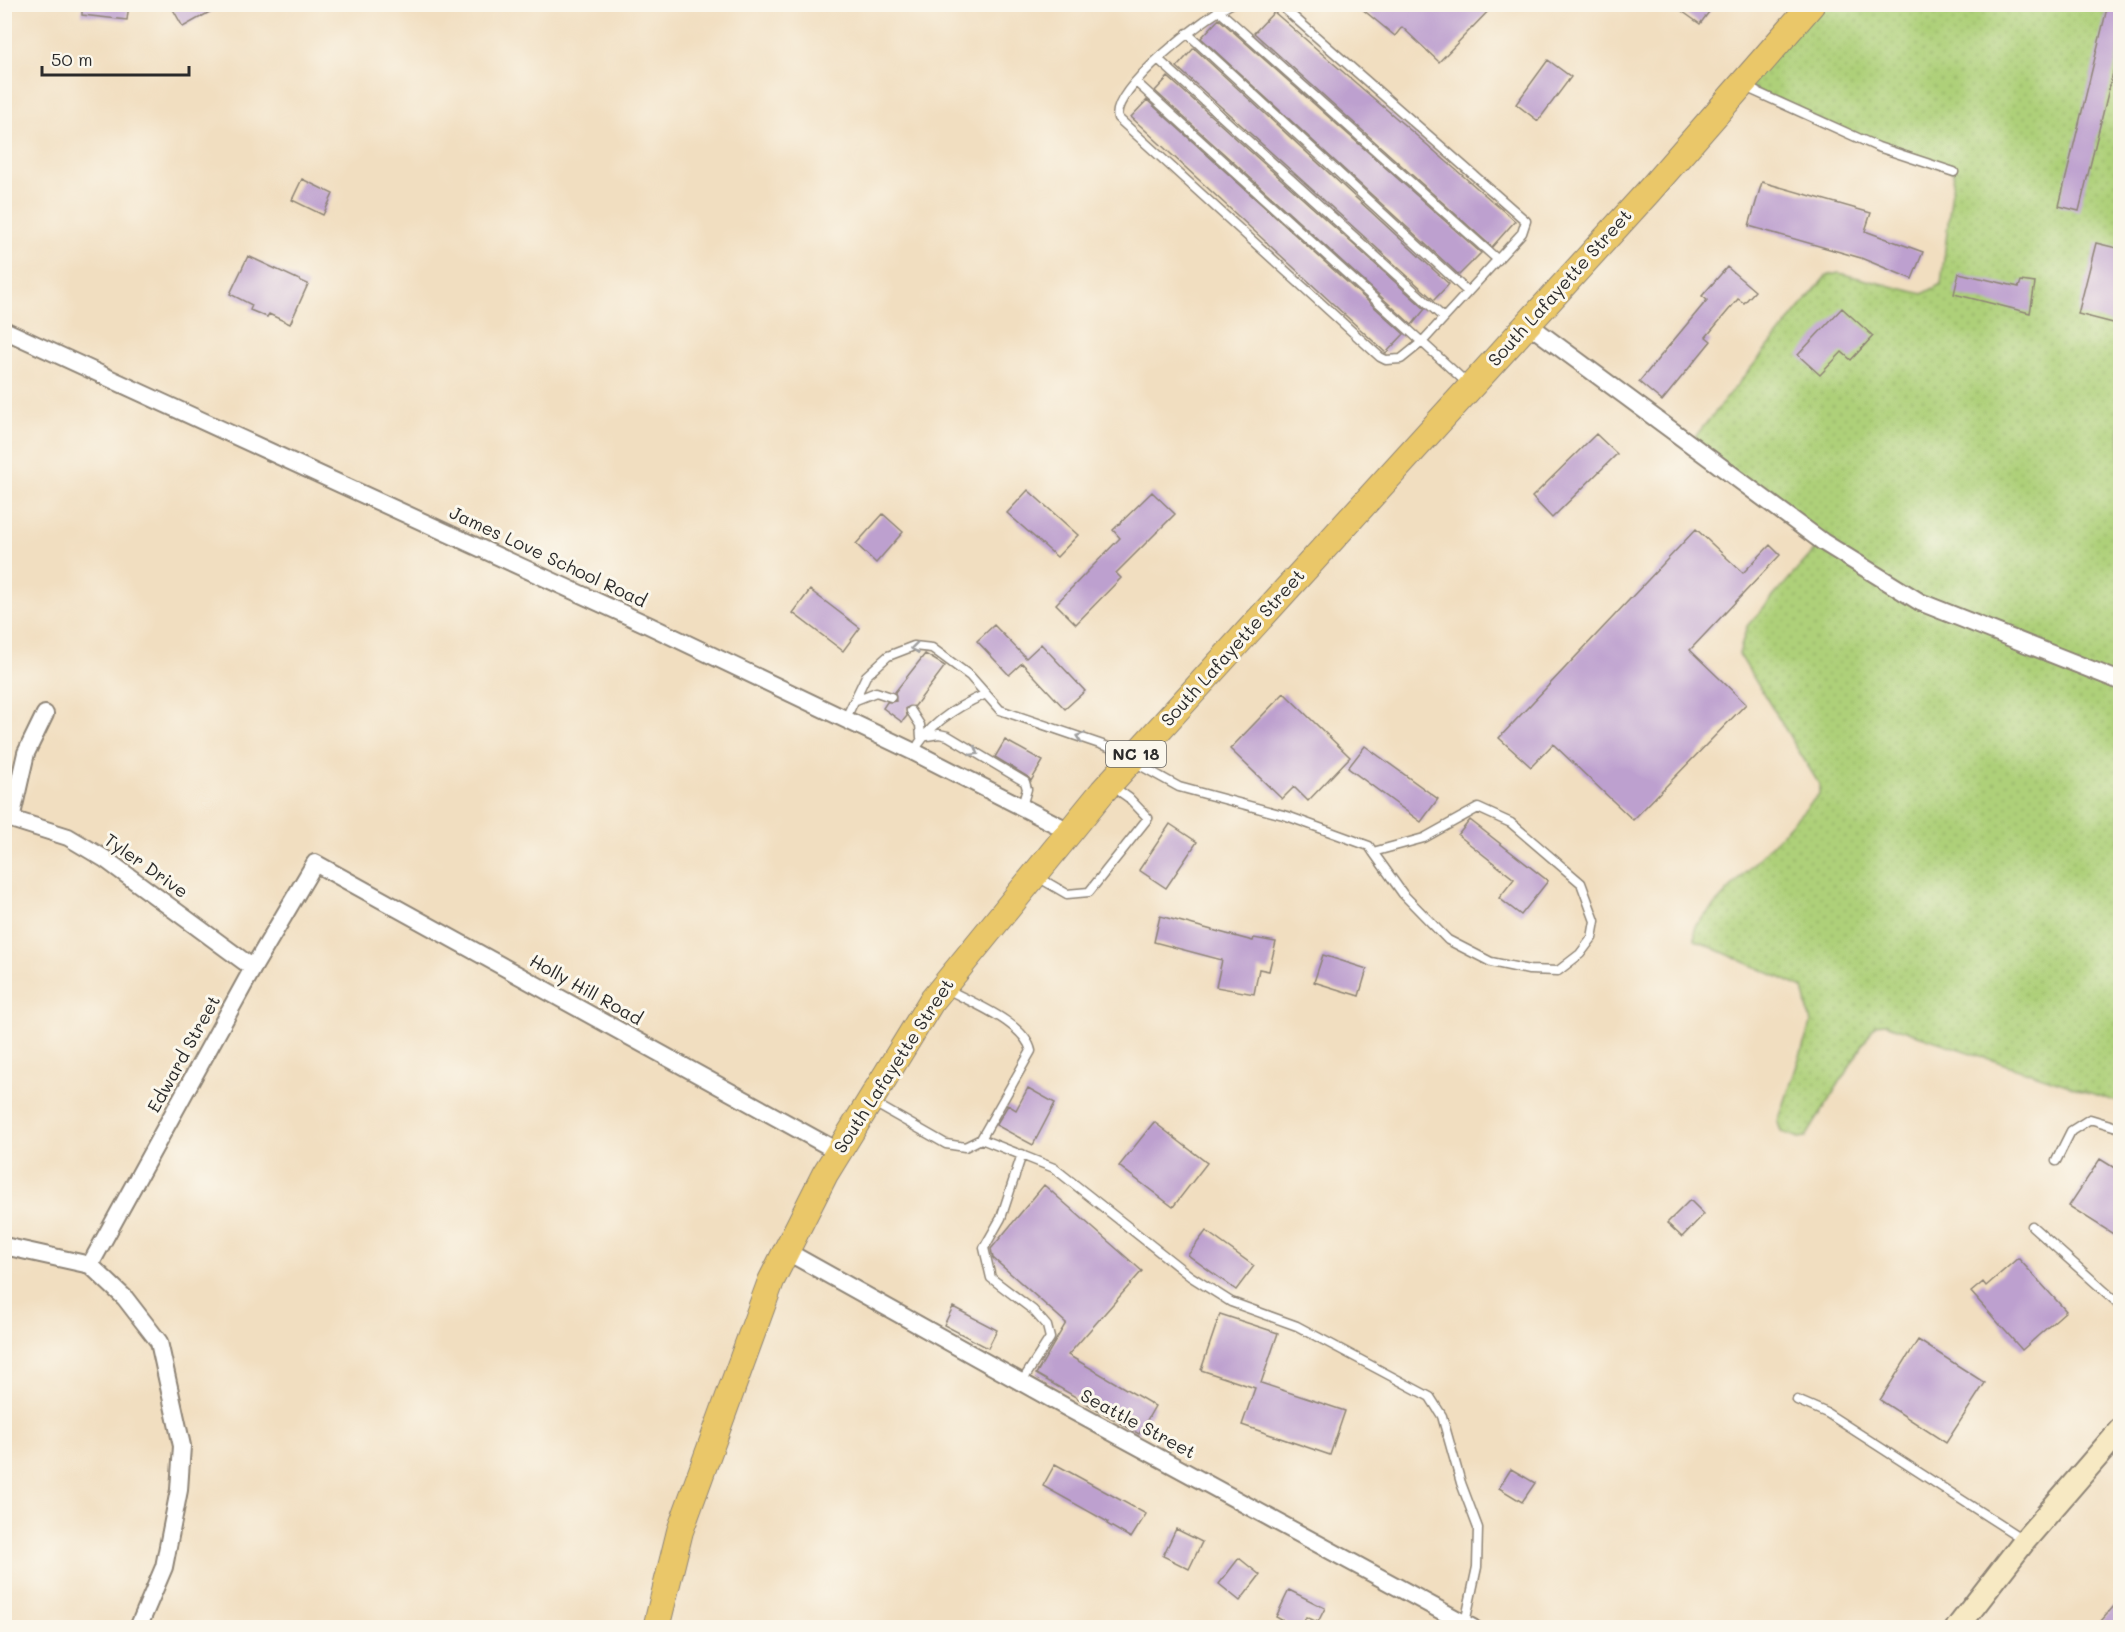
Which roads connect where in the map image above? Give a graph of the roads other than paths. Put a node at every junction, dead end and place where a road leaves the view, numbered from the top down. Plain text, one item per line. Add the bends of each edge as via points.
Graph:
1 (1231, 4) edge
2 (1279, 4) edge
3 (1812, 4) edge
4 (1218, 10) junction
5 (1187, 33) junction
6 (1159, 60) junction
7 (1136, 82) junction
8 (1743, 85) junction
9 (1954, 172) dead end
10 (1498, 260) junction
11 (1468, 292) junction
12 (1444, 318) junction
13 (1528, 324) junction
14 (4, 330) edge
15 (1422, 342) junction
16 (1471, 386) junction
17 (2121, 681) edge
18 (986, 694) junction
19 (891, 697) dead end
20 (856, 700) junction
21 (911, 711) dead end
22 (45, 714) dead end
23 (845, 720) junction
24 (918, 744) junction
25 (1133, 758) junction
26 (1110, 784) junction
27 (1022, 806) junction
28 (8, 819) edge
29 (1069, 831) junction
30 (1373, 852) junction
31 (315, 863) joint
32 (1034, 874) junction
33 (253, 968) junction
34 (943, 987) junction
35 (870, 1101) junction
36 (2121, 1128) edge
37 (981, 1139) junction
38 (839, 1152) junction
39 (1022, 1154) junction
40 (2056, 1161) dead end
41 (2032, 1226) dead end
42 (4, 1246) edge
43 (786, 1251) junction
44 (90, 1265) junction
45 (2121, 1305) edge
46 (1021, 1383) junction
47 (1797, 1400) dead end
48 (2121, 1430) edge
49 (2025, 1540) junction
50 (1469, 1625) edge
51 (138, 1628) edge
52 (656, 1628) edge
53 (1957, 1628) edge

1 - 4 lane
2 - 10 lane via 1523,215 1527,225
3 - 8 main road, South Lafayette Street / NC 18
4 - 5 lane
4 - 10 lane
5 - 6 lane
5 - 11 lane
6 - 7 lane
6 - 12 lane
7 - 15 lane
7 - 15 lane via 1116,112 1122,124 1380,357 1401,359
8 - 9 lane via 1878,147
8 - 13 main road, South Lafayette Street / NC 18
10 - 11 lane
11 - 12 lane
12 - 15 lane
13 - 16 main road, South Lafayette Street / NC 18
13 - 17 street via 1823,543 1920,602
14 - 23 street, James Love School Road via 427,522
15 - 16 lane
16 - 25 main road, South Lafayette Street / NC 18
18 -> 20 lane via 949,659 932,648 914,646 888,656 866,676
18 - 24 lane via 958,708
25 -> 18 lane via 1005,713
19 - 20 lane via 876,692
20 - 23 lane
21 - 24 lane via 921,724
22 - 28 street via 26,753
23 - 24 street, James Love School Road
24 - 27 street, James Love School Road
24 -> 27 lane via 939,734 948,736 1025,782
25 - 26 main road, South Lafayette Street / NC 18
25 - 30 lane via 1179,787 1287,816 1369,846
26 - 29 main road, South Lafayette Street / NC 18
26 - 32 lane via 1148,818 1089,891 1066,894
27 - 29 street, James Love School Road
28 - 33 street, Tyler Drive via 68,837 105,859
29 - 32 main road, South Lafayette Street / NC 18
30 - 30 lane via 1403,894 1448,940 1491,962 1558,971 1580,954 1592,938 1596,921 1581,883 1511,823 1478,808 1424,838
31 - 33 street, Edward Street
31 - 38 street, Holly Hill Road
32 - 34 main road, South Lafayette Street / NC 18
33 - 44 street, Edward Street
34 - 35 main road, South Lafayette Street / NC 18
34 - 37 lane via 1020,1030 1029,1041 1031,1051
35 - 37 lane via 945,1143 965,1147
35 - 38 main road, South Lafayette Street / NC 18
36 - 40 lane via 2090,1119 2070,1131
37 - 39 lane
38 - 43 main road, South Lafayette Street / NC 18
39 - 46 lane via 1001,1218 984,1248 991,1278 1033,1310 1047,1326 1050,1338
39 - 50 lane via 1054,1168 1190,1276 1231,1302 1297,1326 1430,1397 1442,1416 1478,1528
41 - 45 lane
42 - 44 street
43 - 46 street, Seattle Street
43 - 52 main road, South Lafayette Street / NC 18 via 734,1376 688,1509
44 - 51 street via 125,1298 159,1342 182,1446 179,1490 164,1566
46 - 50 street, Seattle Street
47 - 49 lane via 1827,1413
48 - 49 main road
49 - 53 main road

